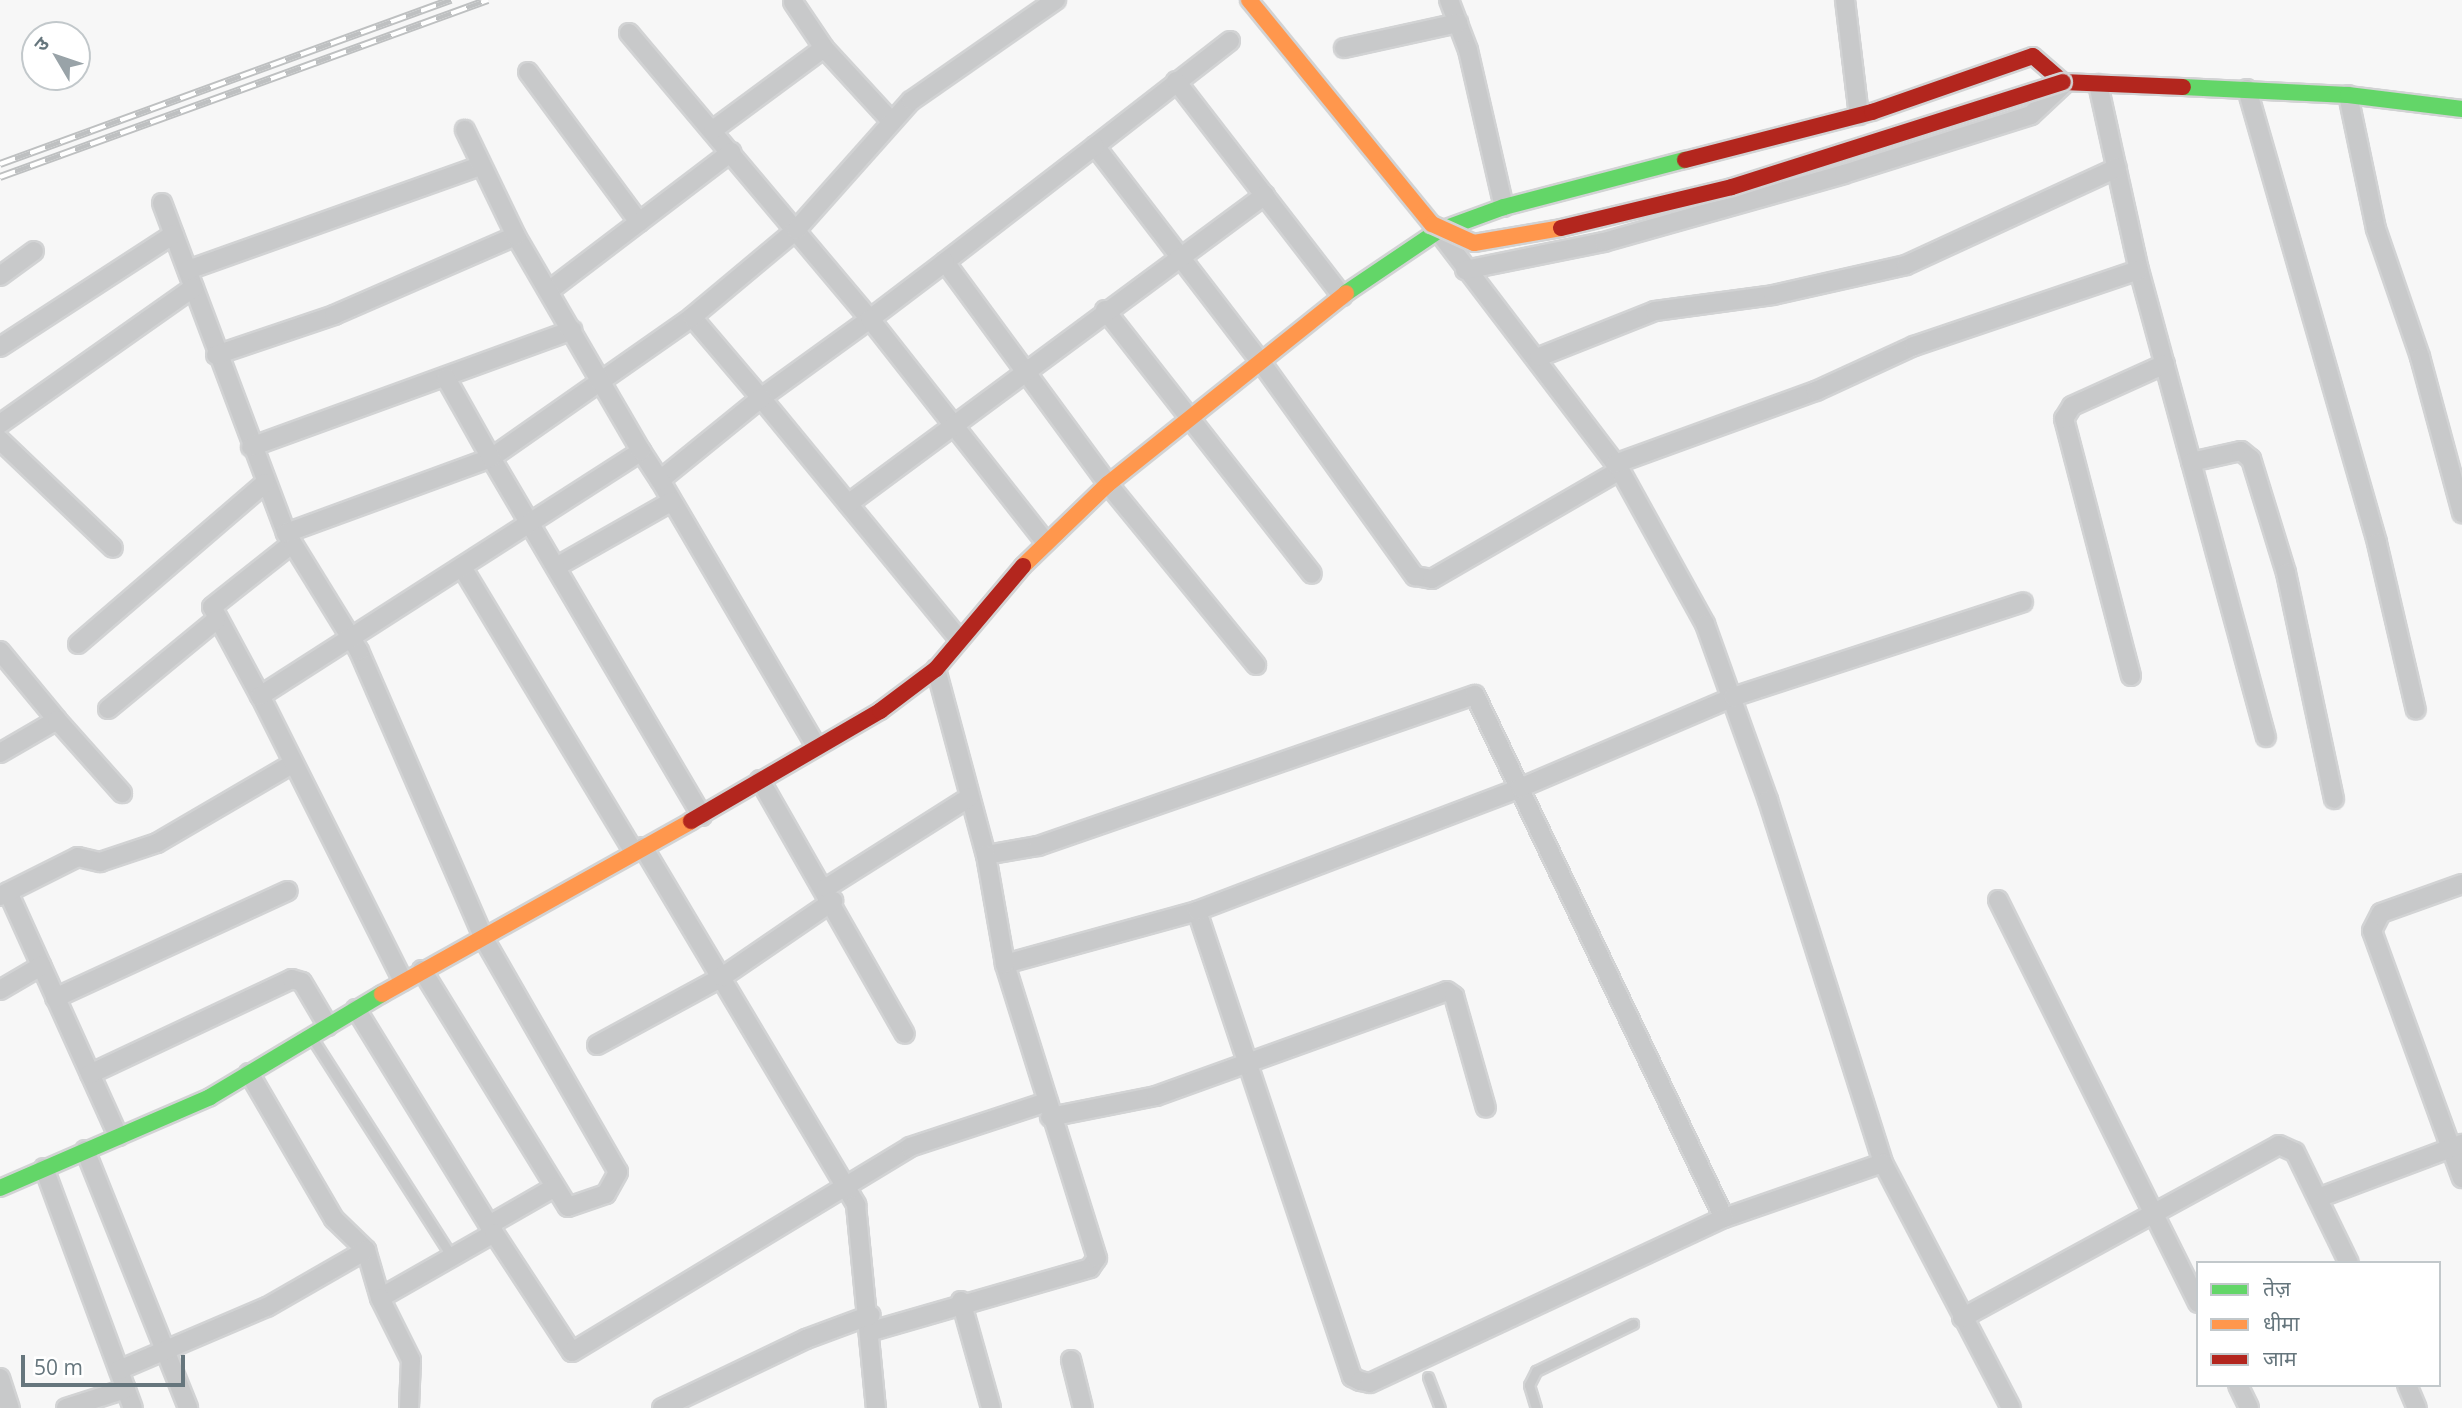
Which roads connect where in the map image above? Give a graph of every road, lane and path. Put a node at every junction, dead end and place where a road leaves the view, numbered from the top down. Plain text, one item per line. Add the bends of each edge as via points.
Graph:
1 (1055, 0) edge
2 (1249, 0) edge
3 (1449, 0) edge
4 (1845, 0) edge
5 (793, 2) dead end
6 (1458, 23) junction
7 (629, 33) dead end
8 (1230, 41) dead end
9 (824, 48) junction
10 (1344, 48) dead end
11 (528, 72) dead end
12 (1176, 81) junction
13 (2064, 82) junction
14 (2098, 83) junction
15 (2247, 89) junction
16 (2347, 95) junction
17 (2462, 109) edge
18 (1859, 115) junction
19 (892, 122) junction
20 (465, 130) dead end
21 (713, 130) junction
22 (1095, 146) junction
23 (731, 152) junction
24 (480, 166) junction
25 (2117, 168) junction
26 (1265, 195) junction
27 (162, 203) dead end
28 (1504, 207) junction
29 (639, 222) junction
30 (796, 230) junction
31 (1438, 231) junction
32 (174, 234) junction
33 (516, 236) junction
34 (34, 251) dead end
35 (1181, 256) junction
36 (945, 262) junction
37 (1465, 270) junction
38 (2139, 270) junction
39 (0, 276) edge
40 (191, 279) junction
41 (550, 290) junction
42 (1342, 296) junction
43 (1105, 310) junction
44 (692, 317) junction
45 (870, 319) junction
46 (572, 331) junction
47 (0, 348) edge
48 (216, 355) junction
49 (1539, 357) junction
50 (1261, 362) junction
51 (2165, 364) junction
52 (1024, 369) junction
53 (446, 378) junction
54 (600, 381) junction
55 (761, 398) junction
56 (1186, 419) junction
57 (0, 424) edge
58 (953, 426) junction
59 (0, 440) edge
60 (251, 447) junction
61 (641, 451) junction
62 (491, 458) junction
63 (2191, 462) junction
64 (1618, 467) junction
65 (660, 480) junction
66 (265, 483) junction
67 (1108, 484) junction
68 (672, 501) junction
69 (848, 505) junction
70 (2462, 513) edge
71 (531, 524) junction
72 (287, 539) junction
73 (1045, 541) junction
74 (113, 548) dead end
75 (462, 567) junction
76 (556, 568) junction
77 (1311, 574) dead end
78 (2023, 602) dead end
79 (216, 620) junction
80 (351, 637) junction
81 (959, 639) junction
82 (78, 644) dead end
83 (0, 651) edge
84 (1256, 665) dead end
85 (936, 669) junction
86 (2131, 676) dead end
87 (260, 696) junction
88 (1733, 696) junction
89 (108, 709) dead end
90 (2416, 710) dead end
91 (57, 720) junction
92 (2266, 737) dead end
93 (816, 746) junction
94 (0, 753) edge
95 (292, 764) junction
96 (760, 780) junction
97 (1520, 788) junction
98 (122, 793) dead end
99 (970, 797) junction
100 (2334, 799) dead end
101 (702, 816) junction
102 (638, 850) junction
103 (986, 855) junction
104 (2462, 884) edge
105 (288, 891) dead end
106 (4, 894) edge
107 (830, 895) junction
108 (1998, 900) dead end
109 (1197, 911) junction
110 (485, 940) junction
111 (1004, 964) junction
112 (41, 967) junction
113 (422, 970) junction
114 (722, 977) junction
115 (403, 981) junction
116 (0, 990) edge
117 (55, 998) junction
118 (356, 1009) junction
119 (328, 1026) junction
120 (905, 1034) dead end
121 (311, 1036) junction
122 (597, 1045) dead end
123 (1246, 1060) junction
124 (249, 1073) junction
125 (90, 1074) junction
126 (1486, 1108) dead end
127 (1047, 1110) junction
128 (118, 1136) junction
129 (2457, 1147) edge
130 (85, 1150) junction
131 (1883, 1163) junction
132 (44, 1168) junction
133 (2462, 1178) edge
134 (846, 1182) junction
135 (555, 1187) junction
136 (0, 1188) edge
137 (2318, 1198) junction
138 (2153, 1210) junction
139 (1724, 1218) junction
140 (491, 1229) junction
141 (366, 1250) junction
142 (452, 1257) junction
143 (2348, 1261) edge
144 (380, 1298) junction
145 (2196, 1299) edge
146 (961, 1301) junction
147 (1962, 1318) junction
148 (871, 1323) junction
149 (1633, 1324) dead end
150 (166, 1352) junction
151 (1071, 1360) dead end
152 (119, 1370) junction
153 (1428, 1377) dead end
154 (0, 1378) edge
155 (2239, 1387) edge
156 (2408, 1387) edge
157 (126, 1389) junction
158 (10, 1408) edge
159 (66, 1408) edge
160 (133, 1408) edge
161 (188, 1408) edge
162 (409, 1408) edge
163 (663, 1408) edge
164 (876, 1408) edge
165 (991, 1408) edge
166 (1083, 1408) edge
167 (1440, 1408) edge
168 (1536, 1408) edge
169 (2011, 1408) edge
170 (2249, 1408) edge
171 (2417, 1408) edge

1 - 19 street via 911,101
2 - 13 street, bridge via 1432,224 1474,243 1517,239 1732,187
3 - 6 street
4 - 18 street
5 - 9 street
6 - 10 street
6 - 28 street
7 - 21 street
8 - 12 street
9 - 19 street
9 - 21 street
11 - 29 street
12 - 22 street
12 - 26 street
13 - 14 street
13 - 18 street via 2032,55
13 - 37 street via 2031,115 1956,139 1604,242
14 - 15 street
14 - 25 street
15 - 16 street
15 - 90 street via 2377,543
16 - 17 street
16 - 70 street via 2370,205 2420,357
18 - 28 street
19 - 30 street
20 - 24 street
21 - 23 street
22 - 35 street
22 - 36 street
23 - 29 street
23 - 30 street
24 - 33 street
24 - 40 street
25 - 38 street
25 - 49 street via 1906,265 1758,298 1655,311
26 - 35 street
26 - 42 street
27 - 32 street
28 - 31 street
29 - 41 street
30 - 44 street
30 - 45 street
31 - 37 street
31 - 42 street
32 - 40 street
32 - 47 street
33 - 41 street
33 - 48 street via 334,315
34 - 39 street
35 - 43 street
35 - 50 street
36 - 45 street
36 - 52 street
37 - 49 street
38 - 51 street
38 - 64 street via 1914,346 1816,391
40 - 48 street
40 - 57 street
41 - 46 street
42 - 50 street
43 - 52 street
43 - 56 street
44 - 54 street
44 - 55 street
45 - 55 street
45 - 58 street
46 - 53 street
46 - 54 street
48 - 60 street
49 - 64 street
50 - 56 street
50 - 64 street via 1422,580
51 - 63 street
51 - 86 street via 2073,406 2064,419
52 - 58 street
52 - 67 street
53 - 60 street
53 - 62 street
54 - 61 street
54 - 62 street
55 - 65 street
55 - 69 street
56 - 67 street
56 - 77 street
58 - 69 street
58 - 73 street
59 - 74 street
60 - 66 street
61 - 65 street
61 - 71 street
62 - 71 street
62 - 72 street
63 - 92 street
63 - 100 street via 2241,451 2251,459 2286,573
64 - 88 street via 1705,624
65 - 68 street
66 - 72 street
66 - 82 street
67 - 73 street
67 - 84 street
68 - 76 street
68 - 93 street
69 - 81 street
71 - 75 street
71 - 76 street
72 - 79 street via 214,601
72 - 80 street
73 - 81 street via 1005,593
75 - 80 street
75 - 102 street
76 - 101 street
78 - 88 street
79 - 87 street
79 - 89 street
80 - 87 street
80 - 110 street
81 - 85 street
83 - 91 street
85 - 93 street via 880,710
85 - 99 street
87 - 95 street
88 - 97 street
88 - 131 street
91 - 94 street
91 - 98 street
93 - 96 street
95 - 106 street via 157,843 100,862 78,857
95 - 115 street
96 - 101 street
96 - 107 street
97 - 103 street via 1479,698 1471,695 1038,846
97 - 109 street
97 - 139 street
99 - 103 street
99 - 107 street
101 - 102 street
102 - 110 street
102 - 114 street
103 - 111 street
104 - 129 street via 2381,913 2372,931
105 - 117 street
106 - 112 street
107 - 114 street
107 - 120 street
108 - 138 street
109 - 111 street
109 - 123 street
110 - 113 street
110 - 135 street via 618,1172 606,1194 574,1208
111 - 127 street
112 - 116 street
112 - 117 street
113 - 115 street
113 - 135 street
114 - 122 street
114 - 134 street
115 - 118 street
117 - 125 street
118 - 119 street
118 - 140 street
119 - 121 street
119 - 125 street via 302,982 292,978
121 - 124 street
121 - 142 lane
123 - 126 street via 1447,990 1454,996
123 - 127 street via 1156,1096
123 - 139 street via 1352,1377 1360,1381 1370,1383
124 - 128 street via 210,1097
124 - 141 street via 334,1219
125 - 128 street
127 - 134 street via 911,1147
127 - 146 street via 1097,1258 1094,1264
128 - 130 street
129 - 133 street
129 - 137 street
130 - 132 street
130 - 150 street
131 - 139 street
131 - 147 street
132 - 136 street
132 - 152 street
134 - 140 street via 572,1352
134 - 148 street via 856,1205
135 - 140 street
137 - 138 street via 2295,1152 2284,1145
137 - 143 street
138 - 145 street
138 - 147 street
140 - 142 street
141 - 144 street
141 - 150 street via 267,1307
142 - 144 street
144 - 162 street via 411,1360
146 - 148 street
146 - 165 street
147 - 169 street
148 - 163 street via 806,1339
148 - 164 street
149 - 168 lane via 1535,1371 1529,1385
150 - 152 street
150 - 161 street
151 - 166 street
152 - 157 street
153 - 167 lane
154 - 158 street
155 - 170 street
156 - 171 street
157 - 159 street
157 - 160 street

